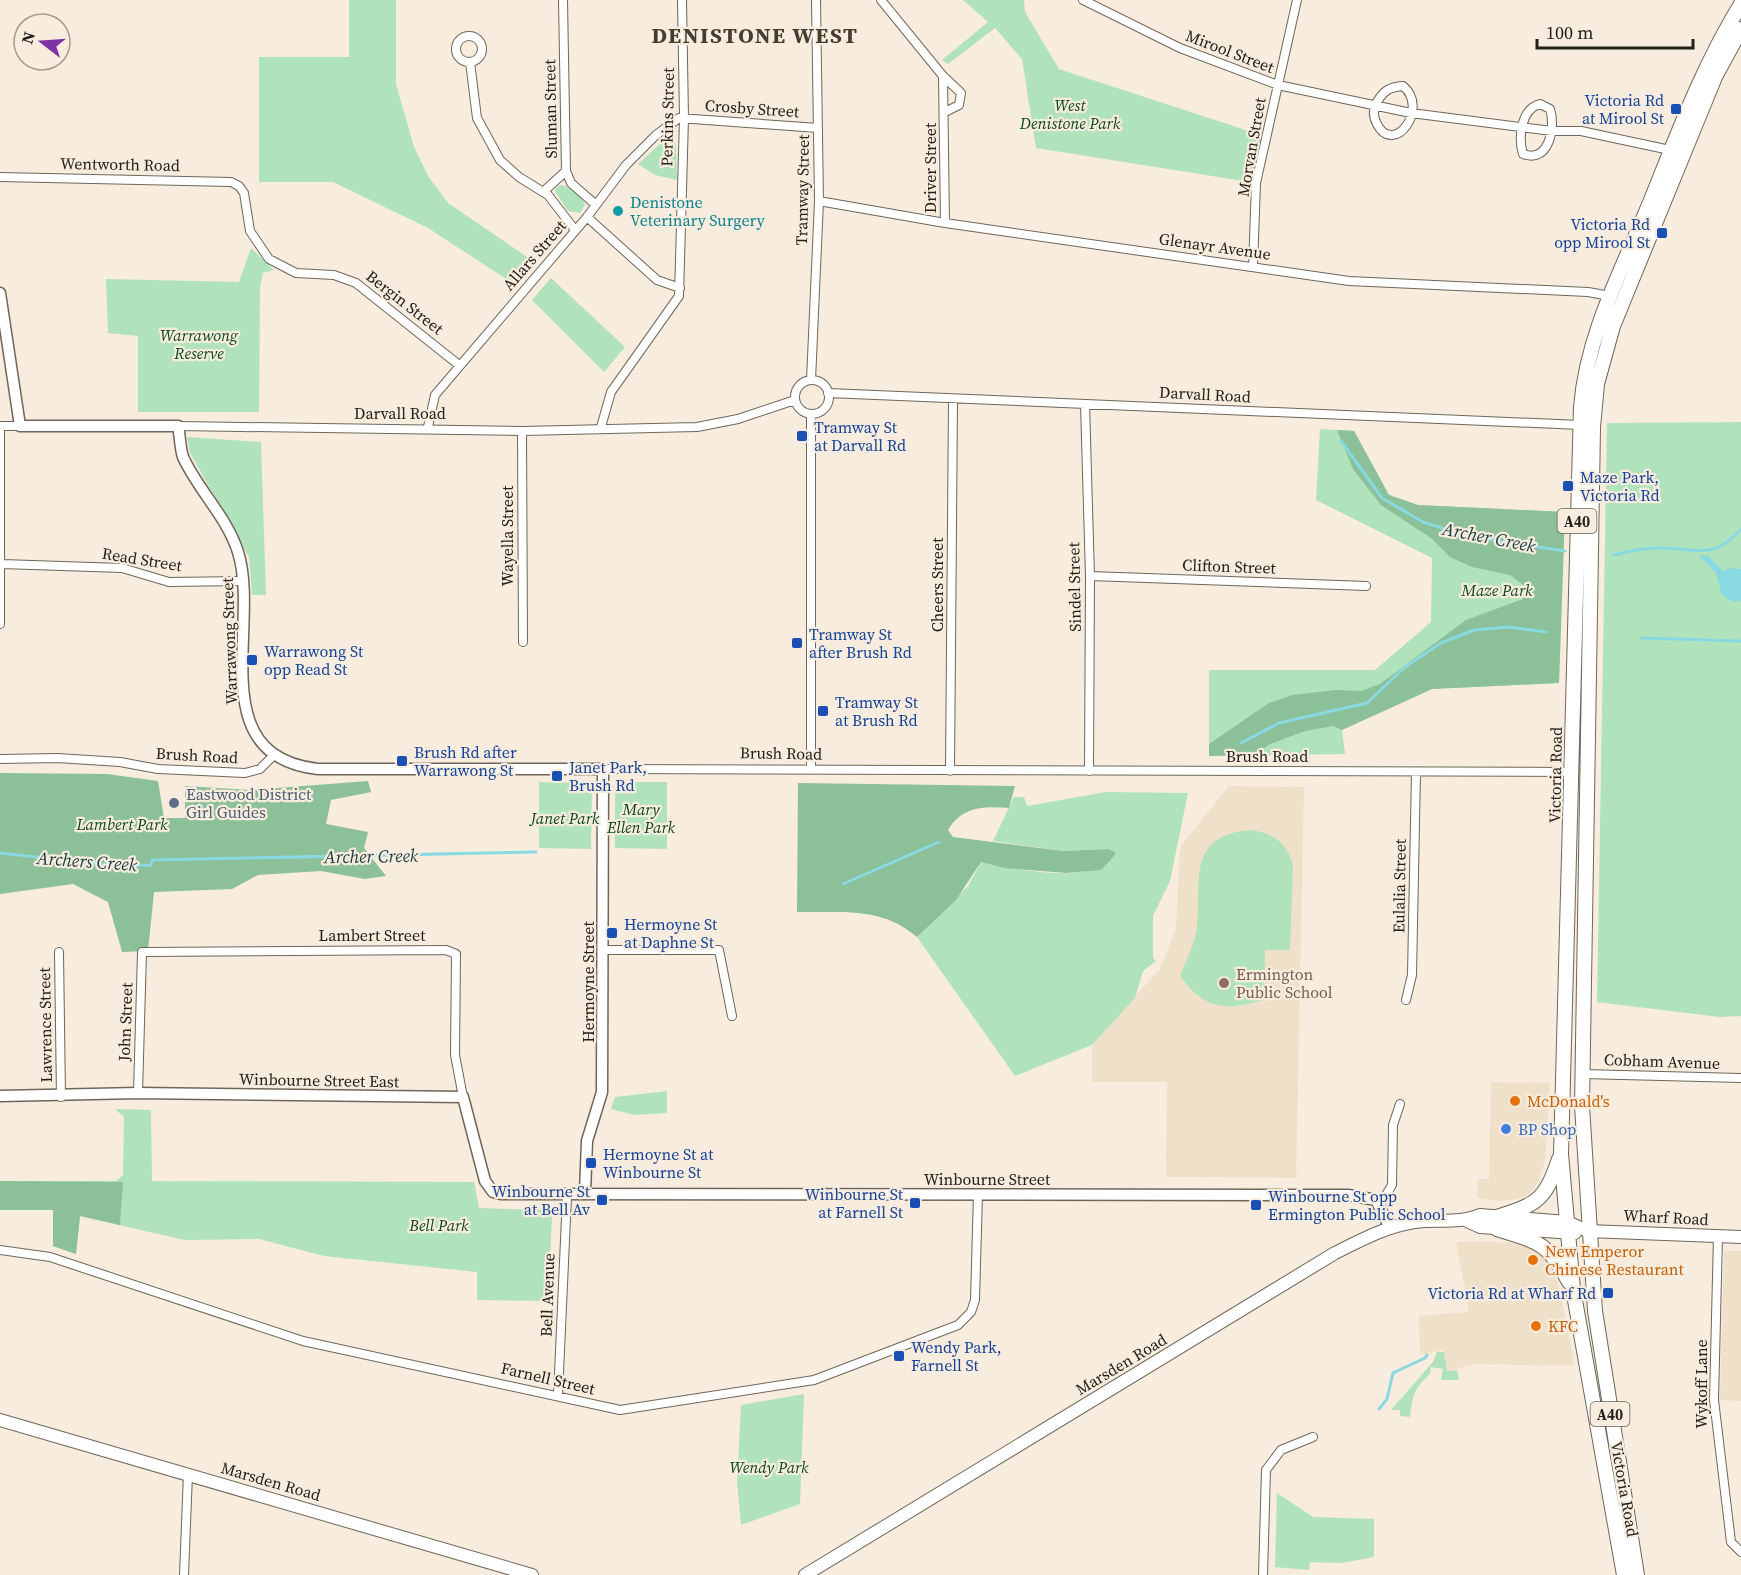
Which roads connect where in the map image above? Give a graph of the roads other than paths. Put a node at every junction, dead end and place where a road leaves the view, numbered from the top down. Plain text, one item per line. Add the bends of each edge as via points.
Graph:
1 (563, 0) edge
2 (682, 0) edge
3 (816, 0) edge
4 (881, 0) edge
5 (1083, 0) edge
6 (1297, 0) edge
7 (1741, 4) edge
8 (1741, 29) edge
9 (470, 62) dead end
10 (943, 76) junction
11 (1278, 85) junction
12 (1375, 105) junction
13 (945, 112) junction
14 (1411, 113) junction
15 (684, 118) junction
16 (1522, 127) junction
17 (818, 128) junction
18 (1552, 131) junction
19 (1670, 150) junction
20 (566, 171) junction
21 (0, 177) edge
22 (239, 186) joint
23 (543, 192) junction
24 (819, 201) junction
25 (596, 205) junction
26 (587, 217) junction
27 (945, 223) junction
28 (575, 230) junction
29 (1253, 267) junction
30 (680, 288) junction
31 (0, 293) edge
32 (1610, 296) junction
33 (459, 365) junction
34 (811, 380) junction
35 (828, 393) junction
36 (795, 400) junction
37 (953, 400) junction
38 (1084, 404) junction
39 (811, 414) junction
40 (1580, 425) junction
41 (0, 426) edge
42 (20, 426) junction
43 (178, 426) junction
44 (428, 427) junction
45 (601, 427) junction
46 (522, 430) junction
47 (2, 564) junction
48 (1090, 576) junction
49 (243, 581) junction
50 (1366, 586) dead end
51 (0, 624) edge
52 (523, 642) dead end
53 (274, 755) junction
54 (0, 759) edge
55 (811, 768) junction
56 (603, 769) junction
57 (950, 771) junction
58 (1089, 771) junction
59 (1416, 772) junction
60 (1572, 772) junction
61 (604, 950) junction
62 (59, 952) dead end
63 (142, 952) joint
64 (1406, 1000) dead end
65 (732, 1016) dead end
66 (1582, 1074) junction
67 (1741, 1078) edge
68 (138, 1093) junction
69 (0, 1096) edge
70 (61, 1097) junction
71 (463, 1097) junction
72 (1400, 1104) dead end
73 (1561, 1154) junction
74 (585, 1193) junction
75 (978, 1194) junction
76 (567, 1196) junction
77 (1380, 1205) junction
78 (1497, 1223) junction
79 (1390, 1228) junction
80 (1568, 1228) junction
81 (1588, 1231) junction
82 (1718, 1236) junction
83 (1741, 1237) edge
84 (0, 1250) edge
85 (1573, 1289) junction
86 (558, 1395) junction
87 (0, 1420) edge
88 (1313, 1437) dead end
89 (188, 1474) junction
90 (1741, 1552) edge
91 (184, 1575) edge
92 (532, 1575) edge
93 (805, 1575) edge
94 (1263, 1575) edge
95 (1624, 1575) edge
96 (1637, 1575) edge

1 - 20 street, Sluman Street
2 - 15 street, Perkins Street
3 - 17 street, Tramway Street
4 - 10 street, Driver Street
5 - 11 street, Mirool Street via 1180,48
6 - 11 street, Morvan Street
7 - 19 highway, Victoria Road / A40 via 1708,61
8 - 66 highway, Victoria Road / A40 via 1715,77 1612,326 1597,384 1589,609
9 - 23 street via 474,108 500,160
10 - 13 street, Driver Street
10 - 13 street, Driver Street via 958,88 962,97 956,108
11 - 12 street, Mirool Street
11 - 29 street, Morvan Street via 1256,183
12 - 14 street, Mirool Street
12 - 14 street via 1383,92 1403,86 1411,92 1414,102
12 - 14 street via 1374,118 1380,131 1389,136 1400,134
13 - 27 street, Driver Street
14 - 16 street, Mirool Street
15 - 17 street, Crosby Street
15 - 25 street, Allars Street via 656,135 626,165
15 - 30 street, Perkins Street
16 - 18 street, Mirool Street
16 - 18 street via 1526,113 1540,104 1550,109
16 - 18 street via 1523,154 1531,157 1547,146
17 - 24 street, Tramway Street
18 - 19 street, Mirool Street via 1581,131
19 - 32 highway, Victoria Road / A40
20 - 23 street
20 - 25 street, Sluman Street via 571,183
21 - 22 street, Wentworth Road via 221,181
22 - 33 street, Bergin Street via 244,193 250,231 269,259 297,273 334,275 357,283
23 - 28 street
24 - 27 street, Glenayr Avenue
24 - 34 street, Tramway Street
25 - 26 street, Allars Street
26 - 28 street, Allars Street
26 - 30 street via 657,280
27 - 29 street, Glenayr Avenue
28 - 33 street, Allars Street
29 - 32 street, Glenayr Avenue via 1349,281
30 - 45 street, Perkins Street via 679,296 611,392
31 - 42 street
32 - 40 highway, Victoria Road / A40 via 1586,369
33 - 44 street, Allars Street via 435,395
34 - 35 street via 820,382
34 - 36 street via 800,385
35 - 37 street, Darvall Road
35 - 39 street via 825,408
36 - 39 street via 801,410
36 - 45 street, Darvall Road via 738,419 697,427
37 - 38 street, Darvall Road
37 - 57 street, Cheers Street
38 - 40 street, Darvall Road
38 - 48 street, Sindel Street
39 - 55 street
40 - 60 highway, Victoria Road / A40
41 - 42 street, Darvall Road
41 - 47 street
42 - 43 street, Darvall Road
43 - 44 street, Darvall Road
43 - 49 street, Warrawong Street via 183,456 237,549
44 - 46 street, Darvall Road
45 - 46 street, Darvall Road
46 - 52 street, Wayella Street
47 - 49 street, Read Street via 122,568 169,582
47 - 51 street
48 - 50 street, Clifton Street
48 - 58 street, Sindel Street
49 - 53 street, Warrawong Street via 245,710 256,735
53 - 54 street, Brush Road via 260,769 245,773 57,758
53 - 56 street, Brush Road via 294,765 318,770
55 - 56 street, Brush Road
55 - 57 street, Brush Road
56 - 61 street, Hermoyne Street
57 - 58 street, Brush Road
58 - 59 street, Brush Road
59 - 60 street, Brush Road
59 - 64 street, Eulalia Street via 1412,975
60 - 73 highway, Victoria Road / A40
61 - 65 street via 719,950
61 - 74 street, Hermoyne Street via 602,1092 586,1141
62 - 70 street, Lawrence Street
63 - 68 street, John Street
63 - 71 street, Lambert Street via 446,950 456,954 455,1055
66 - 67 street, Cobham Avenue
66 - 81 highway, Victoria Road / A40
68 - 70 street, Winbourne Street East
68 - 71 street, Winbourne Street East
69 - 70 street, Winbourne Street East
71 - 76 street via 485,1181 493,1192
72 - 77 street via 1393,1125 1392,1185
73 - 78 highway via 1550,1185 1539,1201
73 - 80 highway, Victoria Road / A40
74 - 75 street, Winbourne Street
74 - 76 street, Winbourne Street
75 - 77 street, Winbourne Street via 1348,1195 1373,1198
75 - 86 street, Farnell Street via 975,1300 971,1312 958,1324 814,1380 624,1410
76 - 86 street, Bell Avenue
77 - 79 street
78 - 79 main road, Marsden Road via 1480,1227 1467,1221 1430,1220
78 - 80 main road, Marsden Road
78 - 85 highway via 1549,1250
79 - 93 main road, Marsden Road via 1335,1252
80 - 81 main road, Marsden Road
80 - 85 highway, Victoria Road / A40
81 - 82 main road, Wharf Road
81 - 96 highway, Victoria Road / A40 via 1603,1372
82 - 83 main road, Wharf Road
82 - 90 street, Wykoff Lane via 1714,1409 1731,1542
84 - 86 street, Farnell Street via 50,1257 303,1341
85 - 95 highway, Victoria Road / A40
87 - 89 main road, Marsden Road
88 - 94 street via 1281,1450 1266,1470
89 - 91 street
89 - 92 main road, Marsden Road

